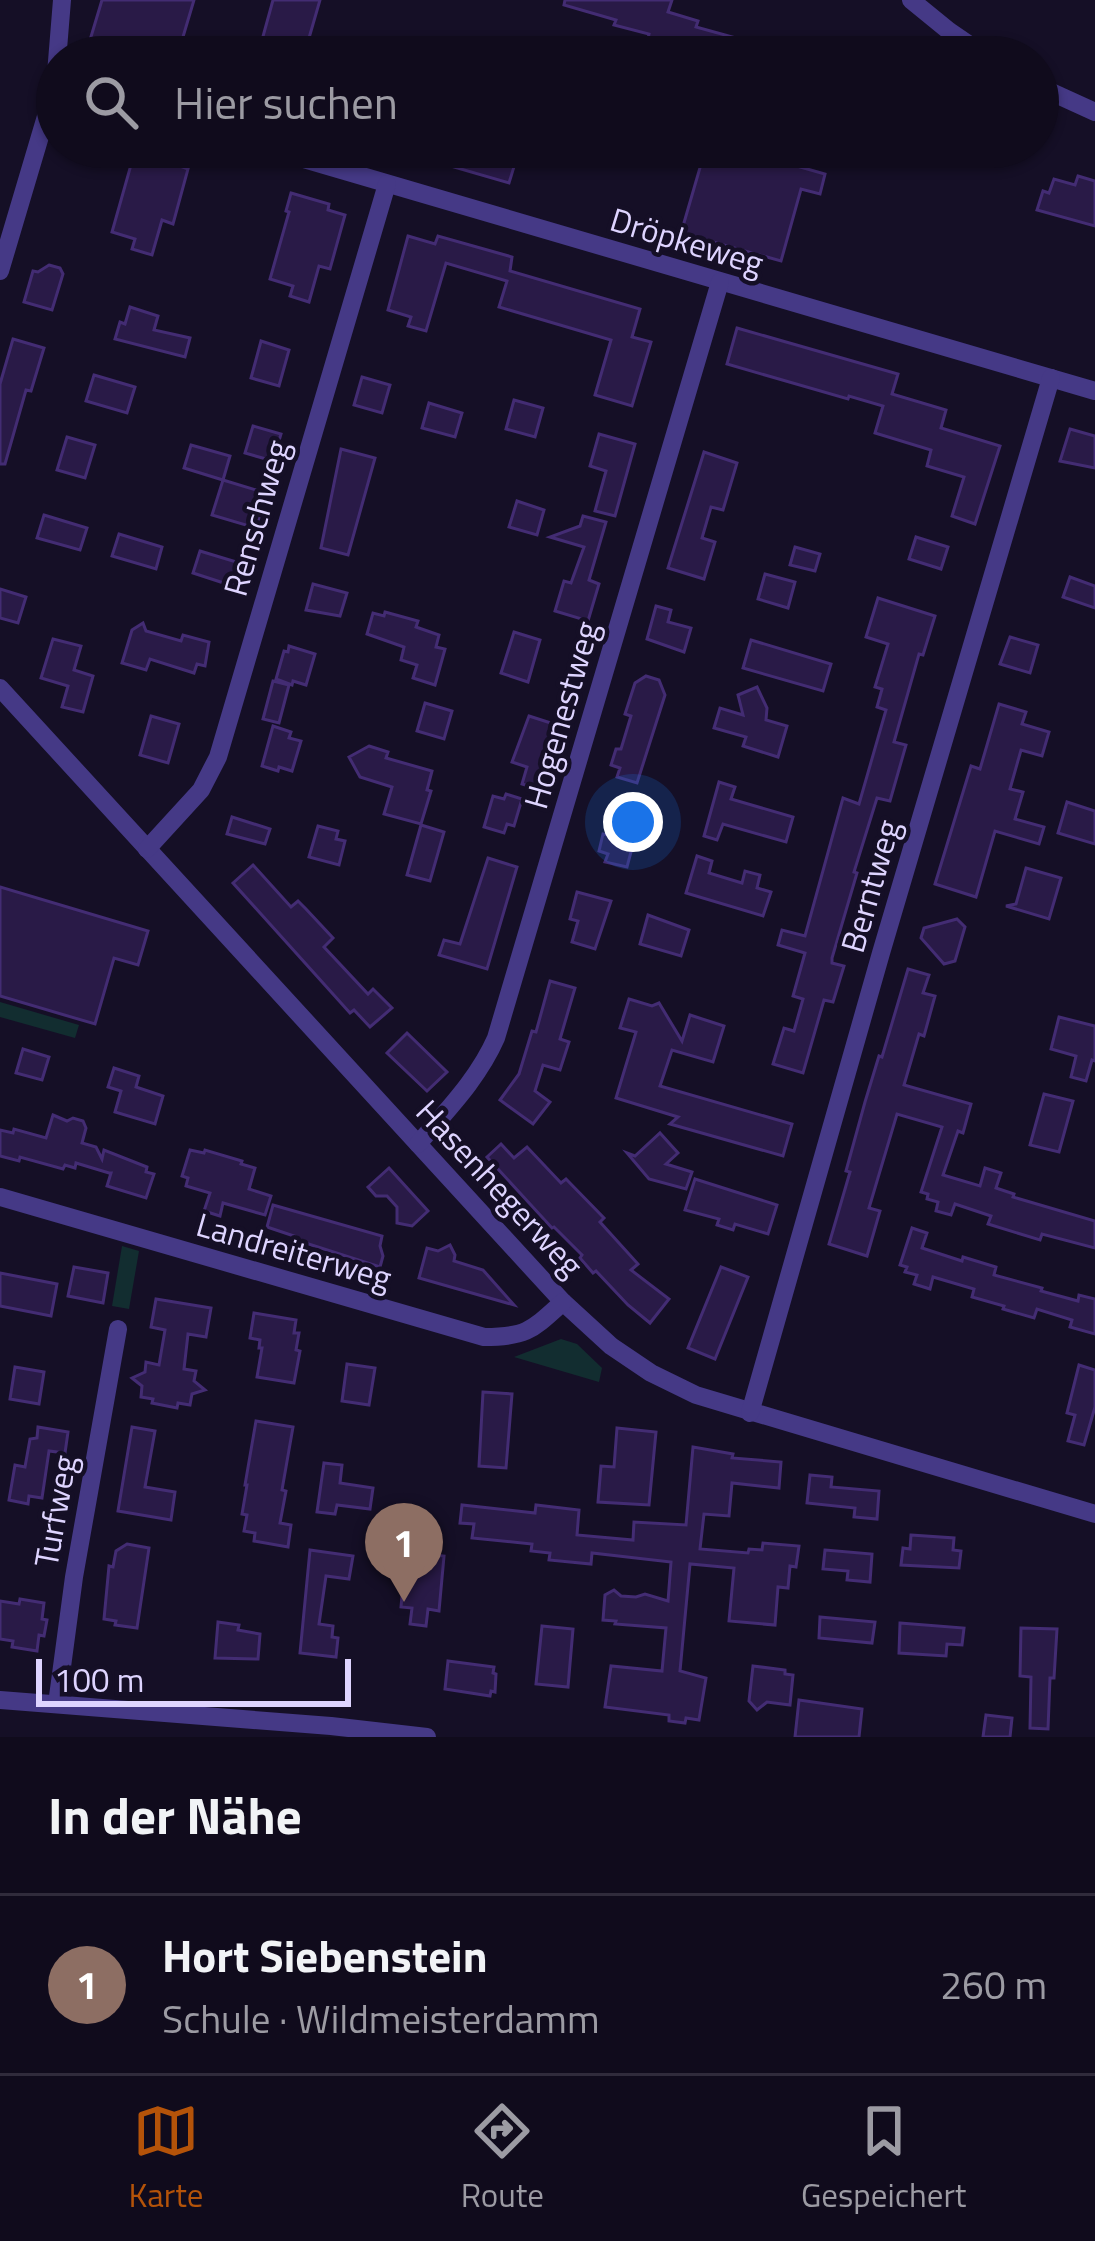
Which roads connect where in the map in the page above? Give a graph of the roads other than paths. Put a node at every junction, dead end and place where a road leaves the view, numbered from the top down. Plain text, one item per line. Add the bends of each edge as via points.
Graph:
1 (62, 0) edge
2 (911, 0) edge
3 (59, 36) edge
4 (956, 36) edge
5 (1059, 96) edge
6 (1095, 112) edge
7 (36, 152) edge
8 (333, 168) edge
9 (387, 184) junction
10 (0, 271) edge
11 (720, 282) junction
12 (1051, 378) junction
13 (1095, 391) edge
14 (0, 688) edge
15 (147, 849) junction
16 (418, 1144) junction
17 (0, 1197) edge
18 (563, 1302) junction
19 (118, 1329) dead end
20 (750, 1413) junction
21 (1095, 1514) edge
22 (58, 1694) junction
23 (0, 1700) edge
24 (427, 1737) edge

1 - 3 street
2 - 4 street
5 - 6 street
7 - 10 street
8 - 9 street, Dröpkeweg
9 - 11 street, Dröpkeweg
9 - 15 street, Renschweg via 218,757 201,790
11 - 12 street, Dröpkeweg
11 - 16 street, Hogenestweg via 496,1038 471,1083
12 - 13 street, Dröpkeweg
12 - 20 street, Berntweg
14 - 15 street, Hasenhegerweg
15 - 16 street, Hasenhegerweg
16 - 18 street, Hasenhegerweg
17 - 18 street, Landreiterweg via 484,1337 532,1330
18 - 20 street, Hasenhegerweg via 651,1373
19 - 22 street, Turfweg
20 - 21 street, Hasenhegerweg
22 - 23 street
22 - 24 street

